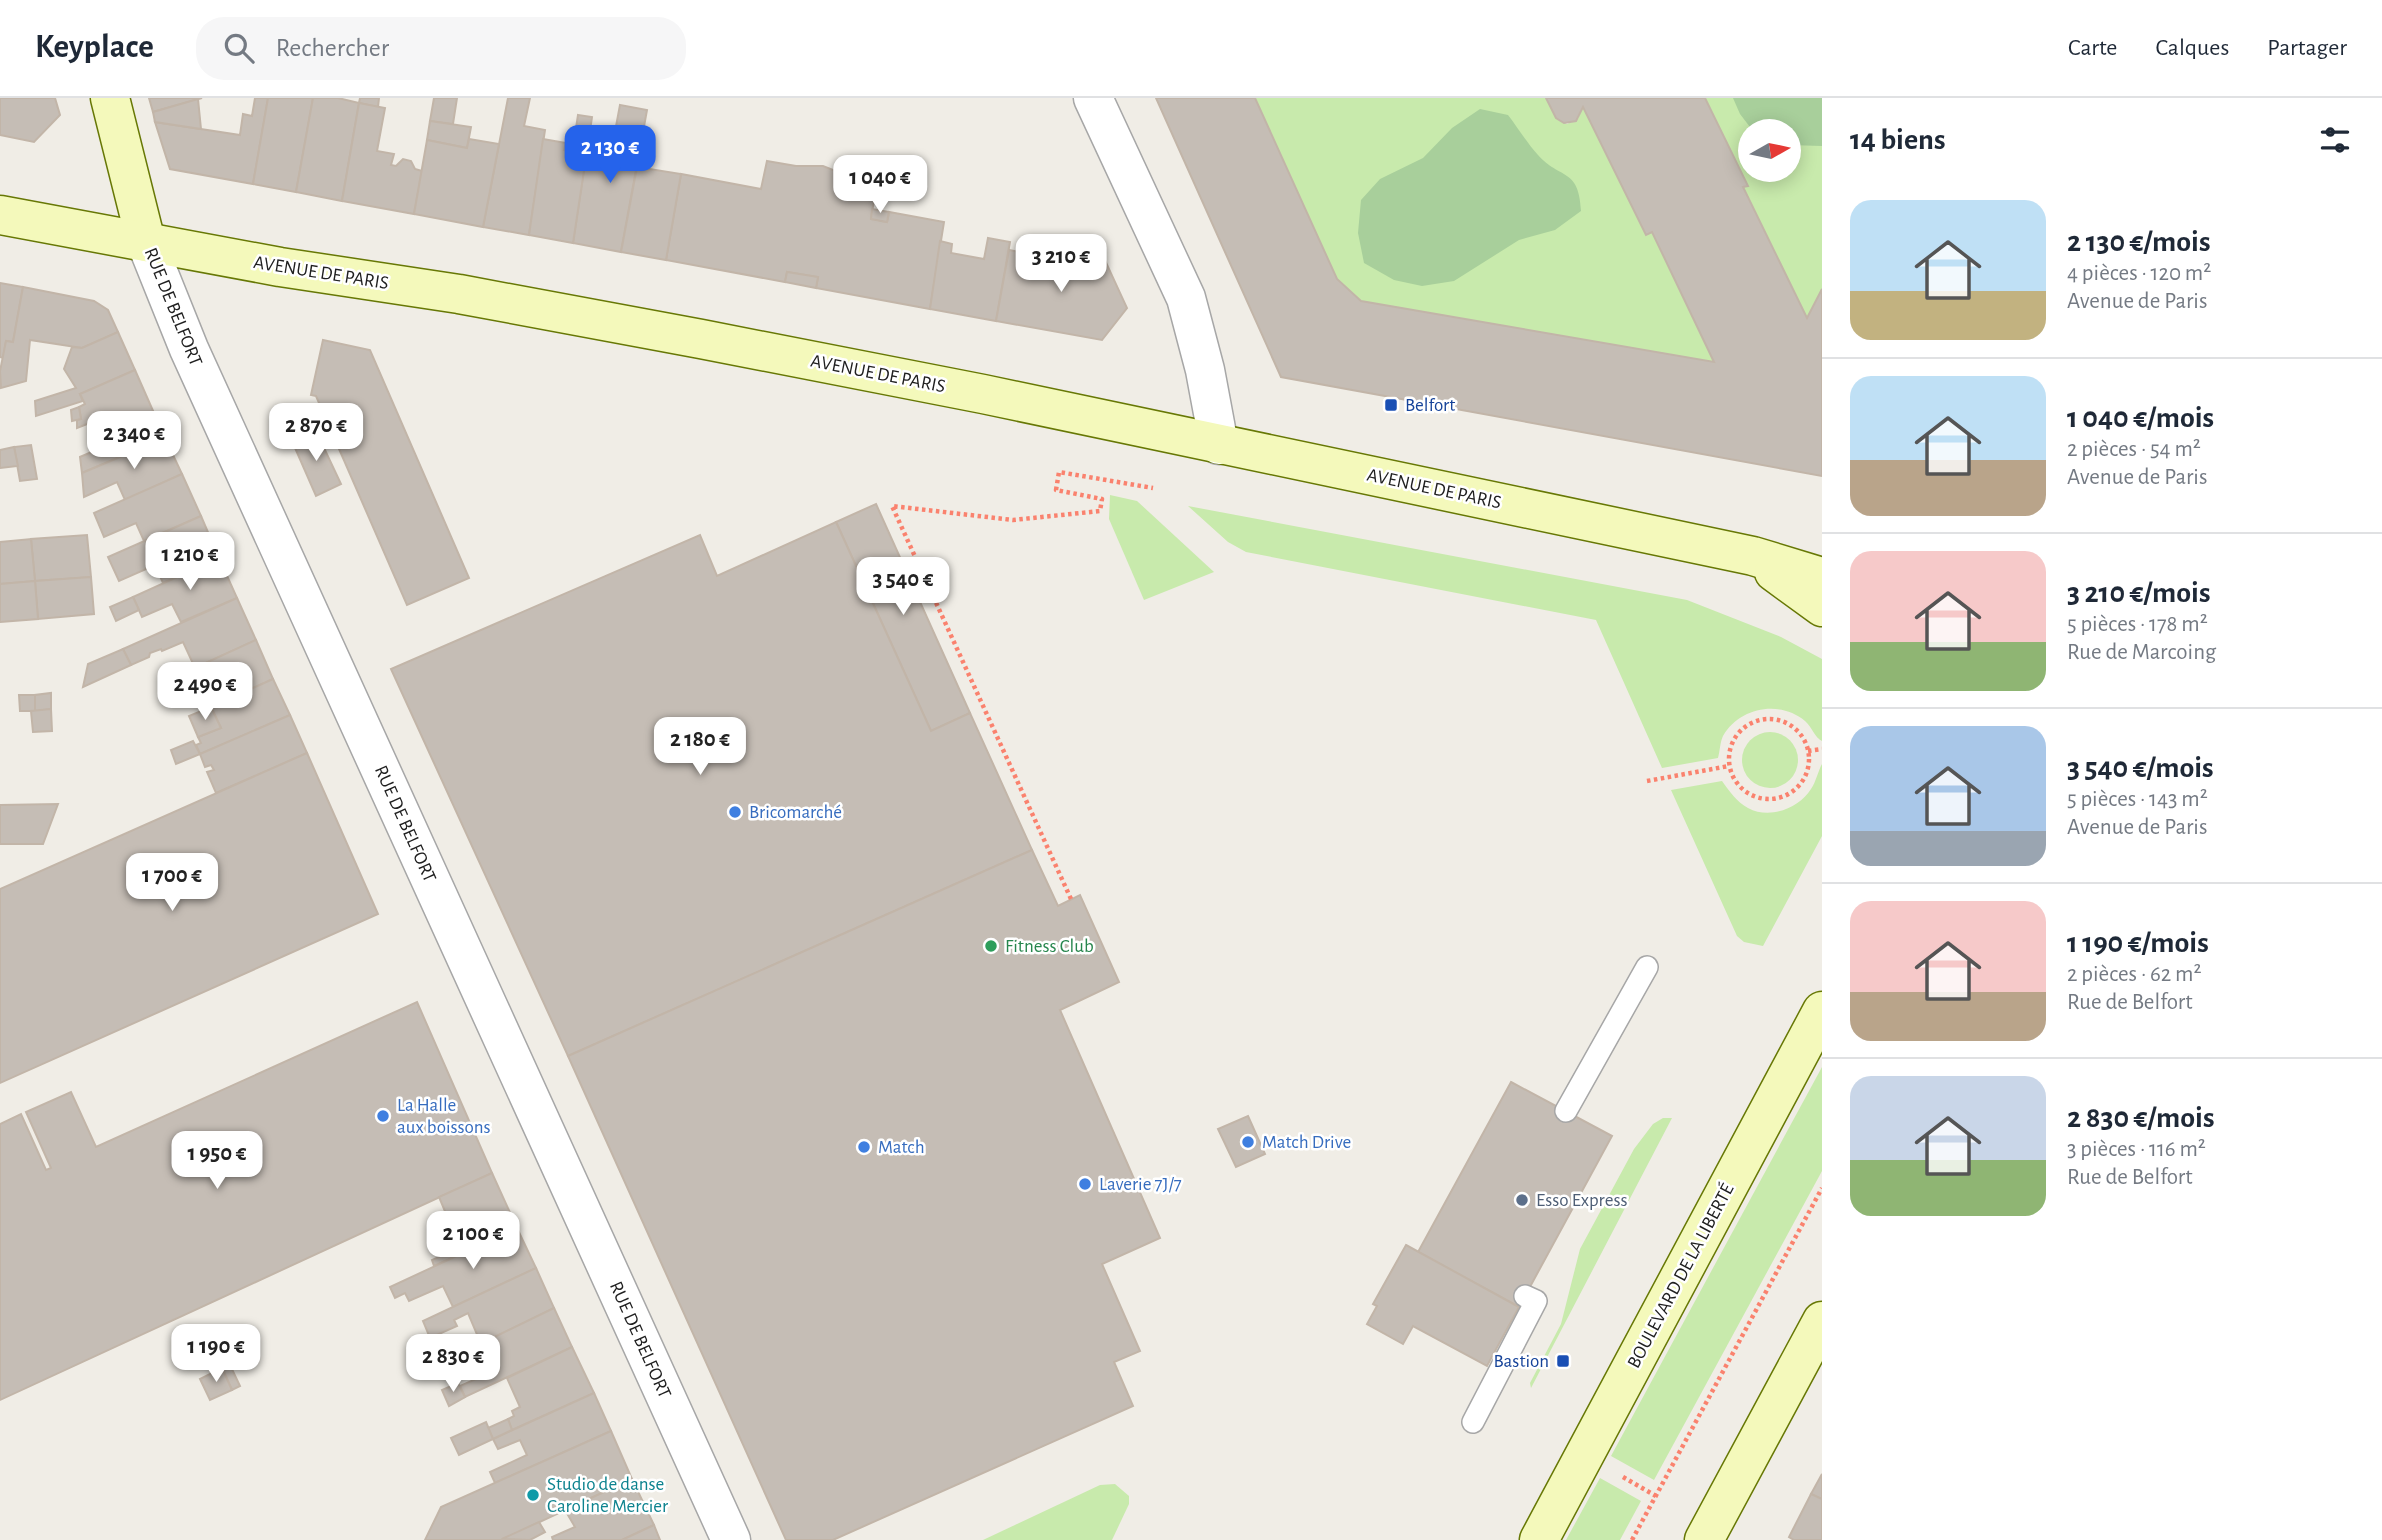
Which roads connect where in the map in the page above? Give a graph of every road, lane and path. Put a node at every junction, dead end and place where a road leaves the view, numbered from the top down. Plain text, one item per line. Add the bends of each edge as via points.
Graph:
1 (110, 98) edge
2 (1093, 98) edge
3 (0, 215) edge
4 (146, 242) junction
5 (1219, 445) junction
6 (1153, 488) dead end
7 (1822, 552) edge
8 (1753, 556) junction
9 (1822, 577) edge
10 (1822, 607) edge
11 (1822, 749) edge
12 (1808, 751) junction
13 (1729, 766) junction
14 (1647, 781) dead end
15 (1071, 900) dead end
16 (1647, 967) dead end
17 (1822, 1011) edge
18 (1566, 1111) dead end
19 (1822, 1188) edge
20 (1525, 1296) dead end
21 (1822, 1321) edge
22 (1473, 1422) dead end
23 (731, 1540) edge
24 (1539, 1540) edge
25 (1632, 1540) edge
26 (1704, 1540) edge

1 - 4 main road, RUE DE BELFORT
2 - 5 street via 1186,298
3 - 4 main road, AVENUE DE PARIS
4 - 5 main road, AVENUE DE PARIS via 701,339
4 - 23 street, RUE DE BELFORT via 189,349
5 - 8 main road, AVENUE DE PARIS
6 - 15 path via 1059,472 1056,490 1102,499 1100,511 1013,520 892,506
7 - 8 main road, AVENUE DE PARIS
8 - 9 main road, AVENUE DE PARIS
8 - 10 main road, AVENUE DE PARIS
11 - 12 path
12 - 13 path via 1797,729 1761,719 1740,731 1733,741
12 - 13 path via 1809,764 1798,787 1776,799 1751,795 1741,788
13 - 14 path
16 - 18 lane
17 - 24 main road, BOULEVARD DE LA LIBERTÉ
19 - 25 path
20 - 22 lane via 1536,1301
21 - 26 main road

